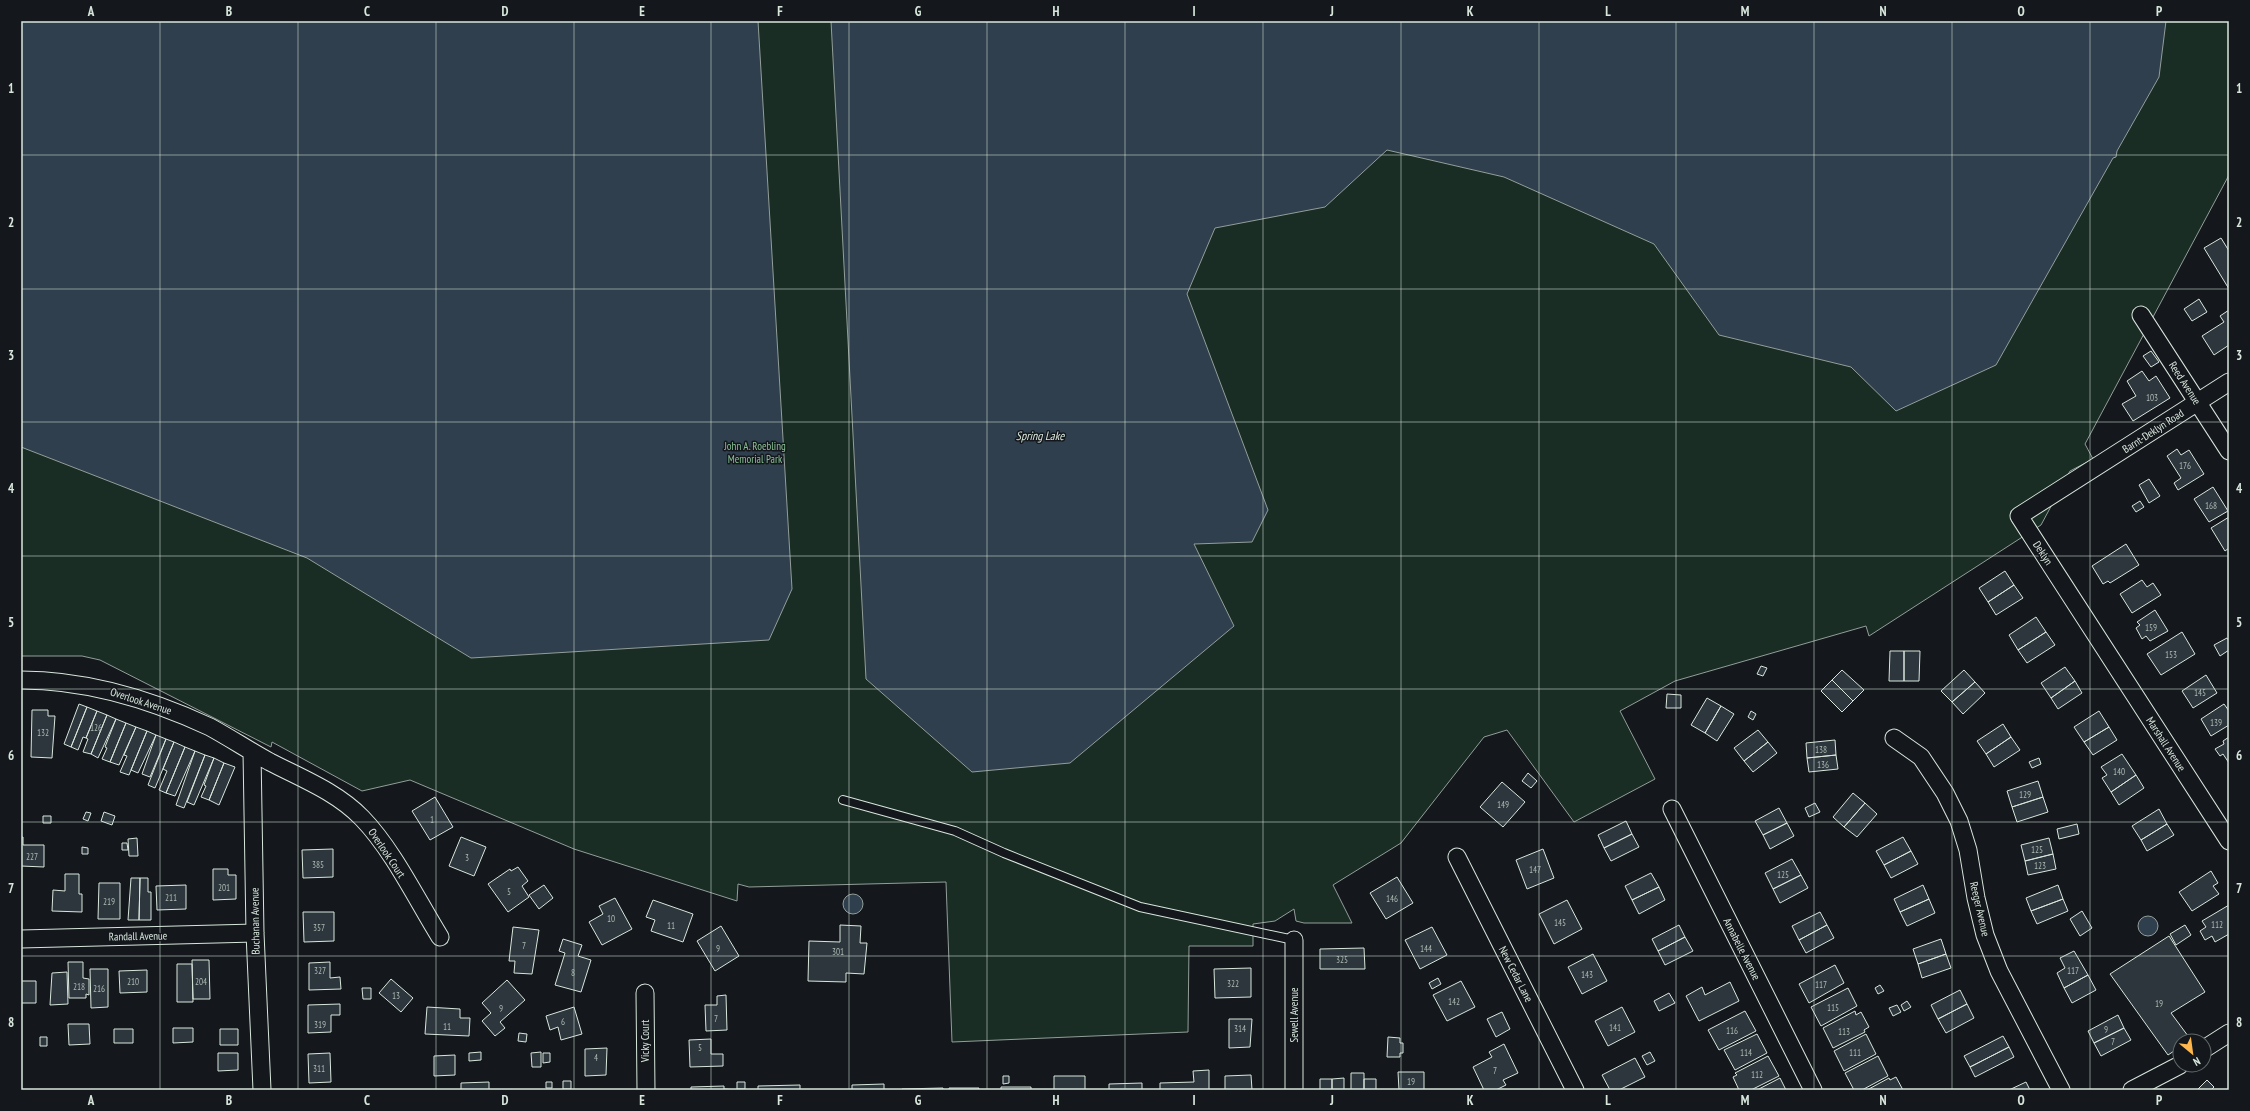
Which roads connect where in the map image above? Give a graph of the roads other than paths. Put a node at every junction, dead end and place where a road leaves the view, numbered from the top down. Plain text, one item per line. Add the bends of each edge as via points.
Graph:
1 (2141, 315) dead end
2 (2229, 382) edge
3 (2197, 402) junction
4 (2229, 451) edge
5 (2076, 480) joint
6 (2104, 647) joint
7 (21, 680) edge
8 (1894, 738) dead end
9 (252, 752) junction
10 (843, 800) dead end
11 (1672, 809) dead end
12 (2229, 841) edge
13 (1457, 857) dead end
14 (255, 933) junction
15 (440, 937) dead end
16 (21, 939) edge
17 (1294, 940) joint
18 (645, 993) dead end
19 (2229, 1033) edge
20 (2212, 1044) edge
21 (2172, 1069) edge
22 (262, 1090) edge
23 (646, 1090) edge
24 (1294, 1090) edge
25 (1576, 1090) edge
26 (1813, 1090) edge
27 (2061, 1090) edge
28 (2132, 1090) edge

1 - 3 street, Reed Avenue
2 - 3 street, Barnt-Deklyn Road
3 - 4 street, Reed Avenue
3 - 5 street, Barnt-Deklyn Road
5 - 6 street, Deklyn via 2019,516
6 - 12 street, Marshall Avenue
7 - 9 street, Overlook Avenue via 54,680 122,693 167,708 211,728
8 - 27 street, Reeger Avenue via 1921,757 1945,793 1959,821 1968,850 1985,935 1999,971
9 - 14 street, Buchanan Avenue
9 - 15 street, Overlook Court via 328,792 362,818 378,837
10 - 17 lane via 954,831 1140,907
11 - 26 street, Annabelle Avenue
13 - 25 street, New Cedar Lane
14 - 16 street, Randall Avenue
14 - 22 street, Buchanan Avenue
17 - 24 street, Sewell Avenue
18 - 23 street, Vicky Court
19 - 20 street
21 - 28 street

